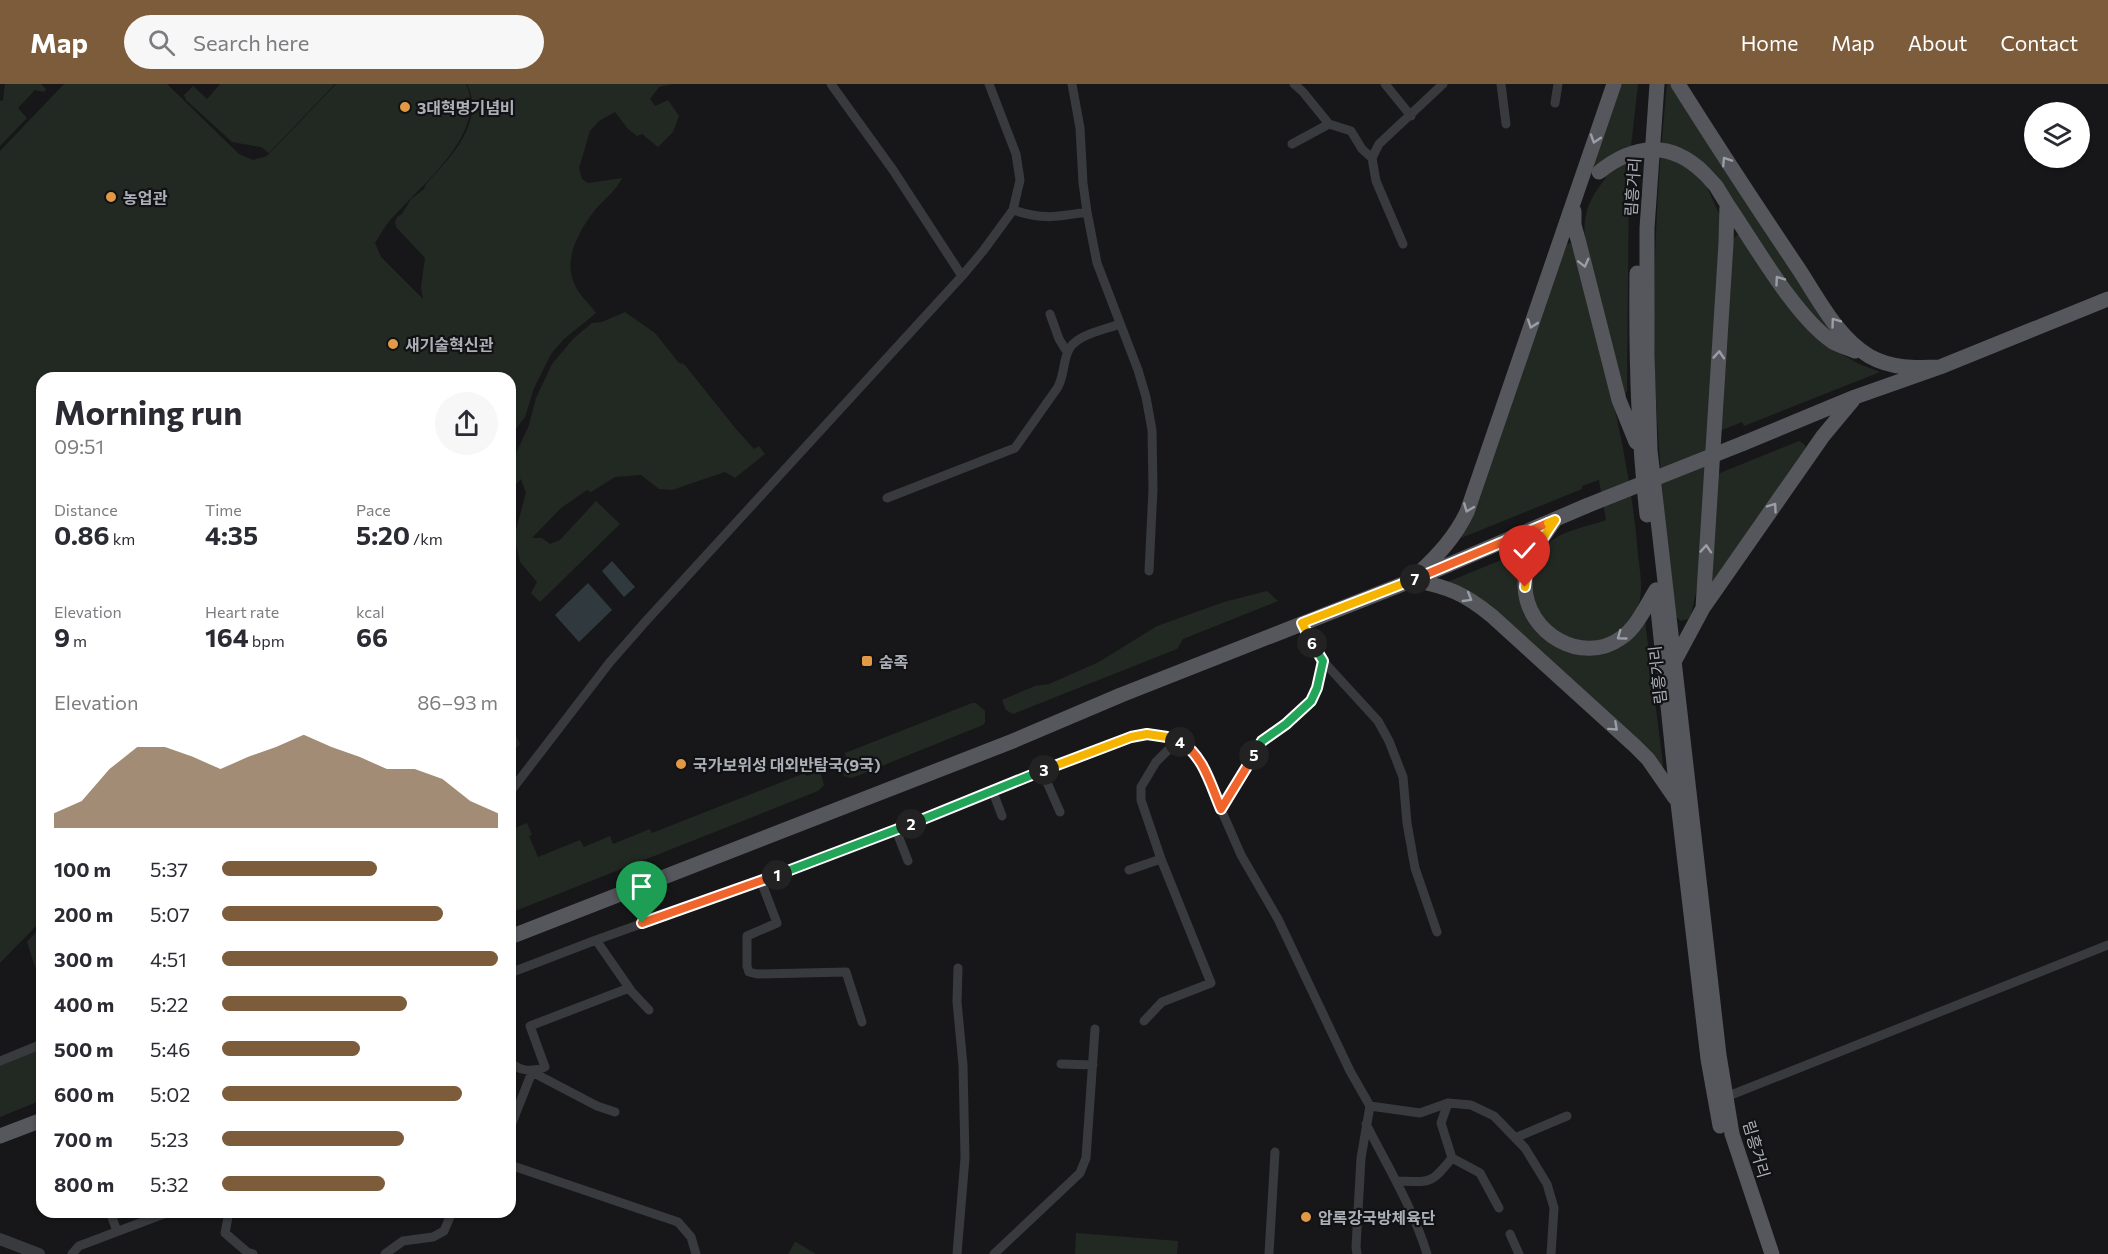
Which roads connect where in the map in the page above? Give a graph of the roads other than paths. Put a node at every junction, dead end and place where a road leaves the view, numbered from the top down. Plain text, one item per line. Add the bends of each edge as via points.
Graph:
1 (831, 84) edge
2 (989, 84) edge
3 (1072, 84) edge
4 (1294, 84) edge
5 (1385, 84) edge
6 (1443, 84) edge
7 (1501, 84) edge
8 (1558, 84) edge
9 (1614, 84) edge
10 (1647, 84) edge
11 (1657, 84) edge
12 (1678, 84) edge
13 (1555, 103) dead end
14 (1411, 116) junction
15 (1329, 124) junction
16 (1506, 124) dead end
17 (1292, 144) dead end
18 (1372, 158) junction
19 (1574, 203) junction
20 (1727, 204) junction
21 (1013, 210) junction
22 (1086, 212) junction
23 (1403, 244) dead end
24 (962, 276) junction
25 (2108, 299) edge
26 (1050, 314) dead end
27 (1120, 324) junction
28 (1067, 352) junction
29 (1869, 356) junction
30 (1940, 367) junction
31 (1855, 397) junction
32 (1640, 453) junction
33 (887, 498) dead end
34 (1555, 520) junction
35 (1149, 571) dead end
36 (1413, 580) junction
37 (1656, 590) junction
38 (1703, 608) junction
39 (1302, 623) junction
40 (1323, 661) junction
41 (1674, 662) junction
42 (1181, 743) junction
43 (1042, 771) junction
44 (516, 784) edge
45 (993, 792) junction
46 (1678, 802) junction
47 (1221, 809) junction
48 (1060, 812) dead end
49 (1002, 816) dead end
50 (896, 830) junction
51 (1161, 859) junction
52 (908, 861) dead end
53 (1129, 870) dead end
54 (761, 881) junction
55 (1437, 932) dead end
56 (516, 934) edge
57 (596, 940) junction
58 (2108, 945) edge
59 (958, 968) dead end
60 (516, 972) edge
61 (629, 988) junction
62 (650, 1010) dead end
63 (1144, 1021) dead end
64 (862, 1022) dead end
65 (1095, 1029) dead end
66 (36, 1046) edge
67 (0, 1061) edge
68 (1061, 1064) dead end
69 (1093, 1065) junction
70 (516, 1066) edge
71 (532, 1072) junction
72 (1726, 1097) junction
73 (1448, 1103) junction
74 (1370, 1106) junction
75 (615, 1112) dead end
76 (516, 1113) edge
77 (1567, 1116) dead end
78 (36, 1122) edge
79 (1366, 1124) junction
80 (0, 1136) edge
81 (1515, 1138) junction
82 (1275, 1152) dead end
83 (1452, 1158) junction
84 (516, 1167) edge
85 (1397, 1181) junction
86 (1499, 1208) dead end
87 (112, 1218) edge
88 (148, 1218) edge
89 (228, 1218) edge
90 (449, 1218) edge
91 (117, 1232) junction
92 (1510, 1234) dead end
93 (0, 1239) edge
94 (39, 1254) edge
95 (72, 1254) edge
96 (253, 1254) edge
97 (385, 1254) edge
98 (696, 1254) edge
99 (957, 1254) edge
100 (993, 1254) edge
101 (1269, 1254) edge
102 (1358, 1254) edge
103 (1427, 1254) edge
104 (1519, 1254) edge
105 (1551, 1254) edge
106 (1761, 1254) edge
107 (1772, 1254) edge

1 - 24 street
2 - 21 street via 1016,154 1020,180
3 - 22 street via 1080,128
4 - 15 street
5 - 14 street
6 - 14 street
7 - 16 street
8 - 13 street
9 -> 19 main road
10 - 32 main road, 림흥거리 via 1637,226
11 - 41 main road, 림흥거리 via 1647,228 1647,355 1650,450
29 -> 12 main road via 1832,319
14 - 18 street via 1379,144
15 - 17 street
15 - 18 street via 1351,131
18 - 23 street via 1376,181
19 - 20 main road, bridge via 1599,172 1624,155 1648,149 1670,151 1694,162
19 -> 32 main road via 1574,225 1618,400
19 -> 36 main road via 1467,512 1449,544
29 -> 20 main road via 1835,343 1819,331 1800,310
38 -> 20 main road
21 - 22 street via 1050,218
21 - 24 street
22 - 27 street via 1096,262
24 - 44 street via 610,662
25 - 30 main road
26 - 28 street
27 - 28 street via 1078,340
27 - 35 street via 1146,396 1152,430
28 - 33 street via 1058,387 1015,448
29 - 30 main road via 1907,368
30 - 31 main road
31 - 34 main road, bridge
38 -> 31 main road via 1822,436
32 - 37 main road, 림흥거리
34 - 36 main road
37 -> 34 main road via 1631,629 1607,645 1579,648 1550,635 1528,606 1525,587 1531,557
36 - 39 main road
36 -> 46 main road via 1452,589 1492,616 1635,746
37 - 46 main road, 림흥거리
38 - 41 main road
39 - 40 street
39 - 56 main road via 1013,741
40 - 47 street via 1311,701 1262,741
40 - 55 street via 1378,721 1389,741 1402,777 1415,868
41 - 72 main road, 림흥거리
42 - 43 street via 1147,734 1131,737
42 - 47 street via 1199,759
42 - 51 street via 1156,762 1141,787 1141,800
43 - 45 street
43 - 48 street
45 - 49 street
45 - 50 street
46 - 106 main road, 림흥거리 via 1708,1059 1722,1138
47 - 74 street
50 - 52 street
50 - 54 street
51 - 53 street
51 - 63 street via 1211,983 1162,1002
54 - 57 street
54 - 64 street via 777,923 747,936 749,972 846,972
57 - 60 street
57 - 61 street
58 - 72 street
59 - 99 street via 964,1158
61 - 62 street
61 - 71 street via 530,1026 545,1067
65 - 69 street
66 - 67 street
68 - 69 street
69 - 100 street via 1086,1158 1080,1173
70 - 71 street
71 - 75 street
71 - 76 street
72 - 107 main road, 림흥거리 via 1732,1134
73 - 74 street via 1420,1113
73 - 81 street via 1471,1105 1494,1116
73 - 83 street via 1441,1123
74 - 79 street
77 - 81 street
78 - 80 main road
79 - 85 street
79 - 102 street via 1357,1193
81 - 105 street via 1547,1184 1554,1208
82 - 101 street
83 - 85 street via 1427,1182
83 - 86 street via 1480,1173
84 - 98 street via 678,1222 691,1237
85 - 103 street
87 - 91 street
88 - 91 street
89 - 96 street via 225,1233
90 - 97 street via 444,1231 433,1237 403,1240
91 - 95 street via 80,1246
92 - 104 street
93 - 94 street

